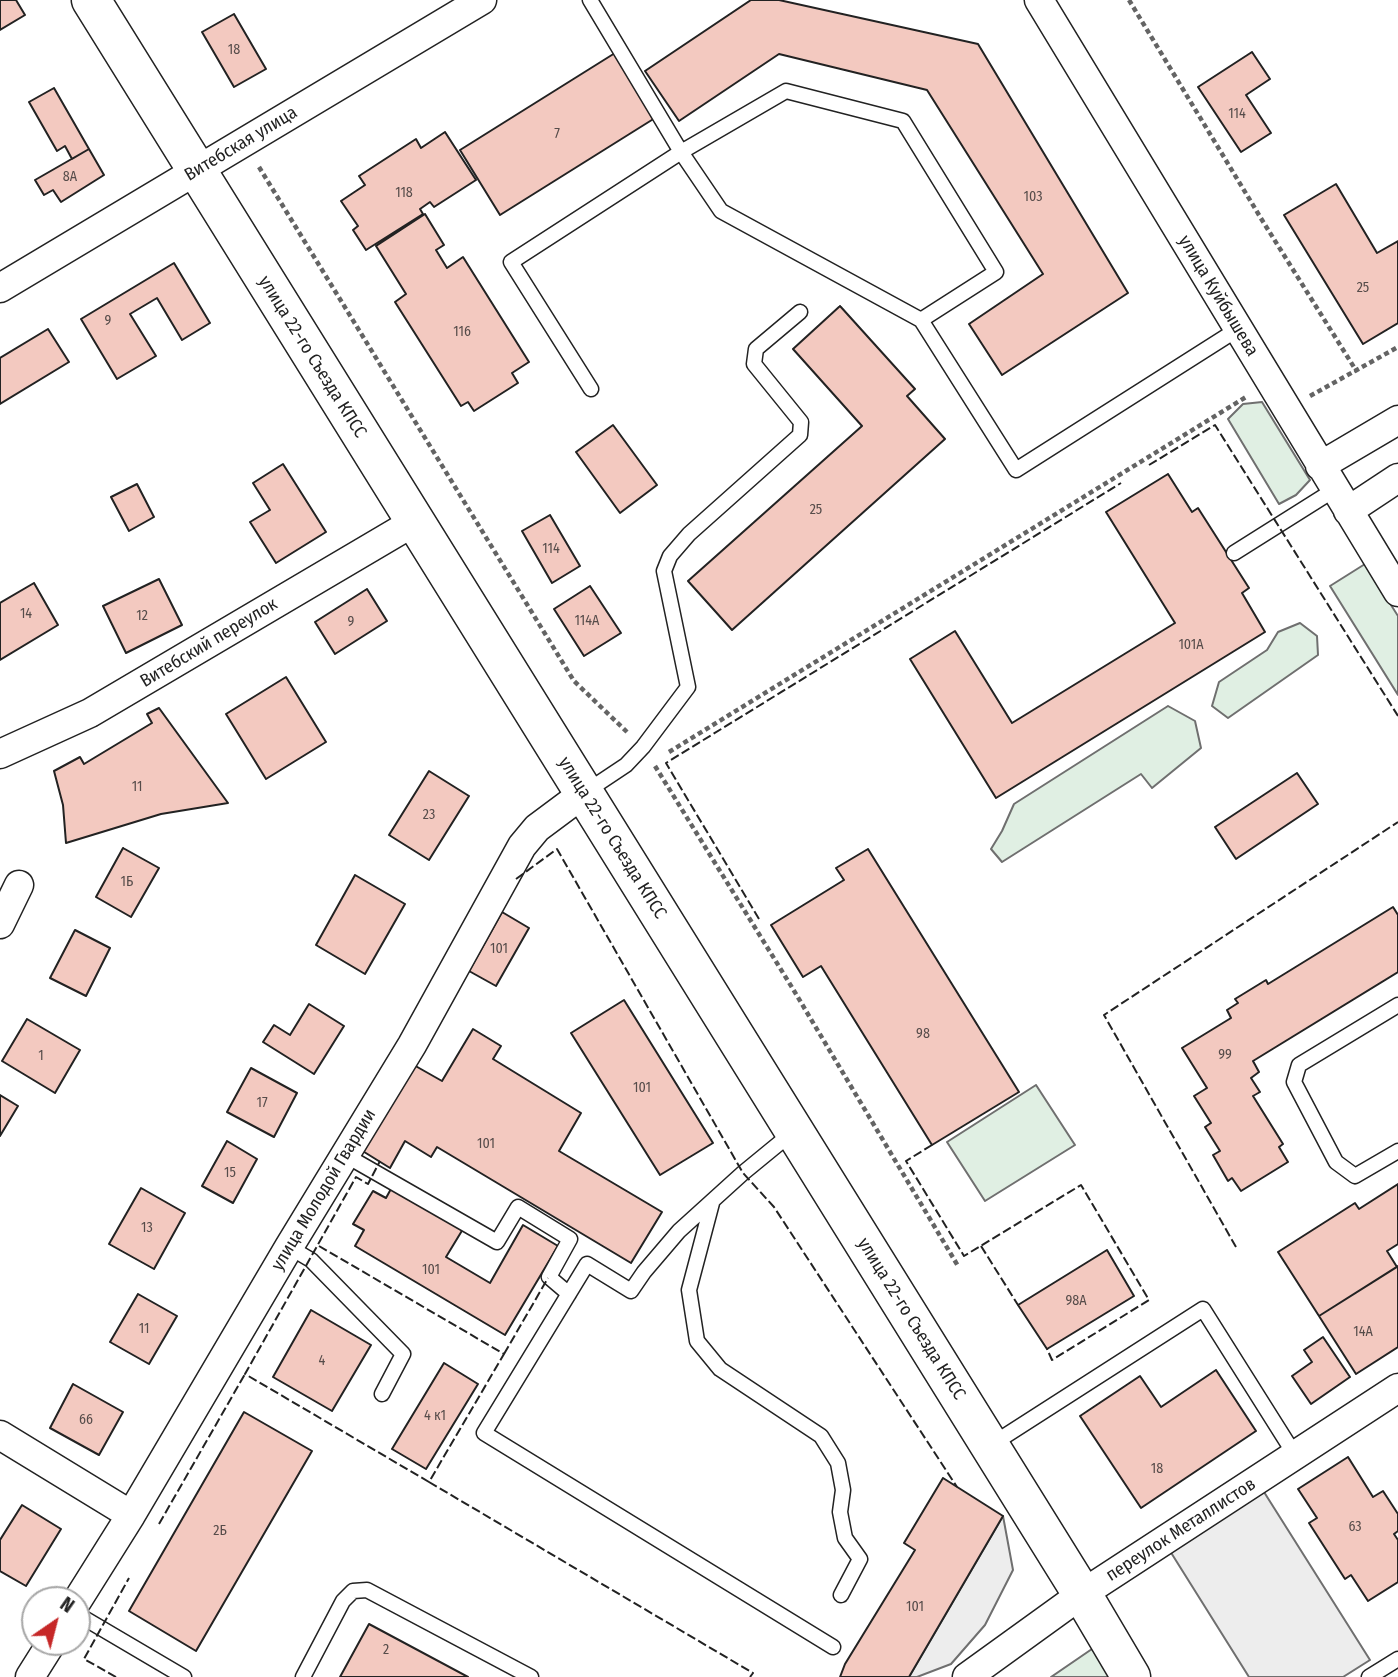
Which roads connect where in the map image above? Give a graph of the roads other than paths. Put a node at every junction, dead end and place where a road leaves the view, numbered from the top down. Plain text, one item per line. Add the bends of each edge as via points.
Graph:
1 (91, 0) edge
2 (482, 0) edge
3 (590, 0) edge
4 (1039, 0) edge
5 (681, 152) junction
6 (197, 170) junction
7 (0, 288) edge
8 (800, 312) dead end
9 (920, 320) junction
10 (1238, 329) junction
11 (591, 389) dead end
12 (1398, 420) edge
13 (1398, 478) edge
14 (1334, 489) junction
15 (414, 522) junction
16 (1234, 553) dead end
17 (1398, 592) edge
18 (0, 754) edge
19 (584, 793) junction
20 (19, 886) dead end
21 (0, 924) edge
22 (1398, 1004) edge
23 (794, 1131) junction
24 (1398, 1151) edge
25 (345, 1155) junction
26 (712, 1202) junction
27 (289, 1247) junction
28 (569, 1294) junction
29 (1398, 1388) edge
30 (382, 1394) dead end
31 (0, 1435) edge
32 (989, 1445) junction
33 (1296, 1455) junction
34 (131, 1515) junction
35 (86, 1586) edge
36 (1082, 1594) junction
37 (841, 1595) dead end
38 (91, 1622) edge
39 (833, 1647) dead end
40 (43, 1656) edge
41 (1398, 1659) edge
42 (30, 1677) edge
43 (184, 1677) edge
44 (303, 1677) edge
45 (531, 1677) edge
46 (967, 1677) edge
47 (1131, 1677) edge
48 (1369, 1677) edge

1 - 6 main road, улица 22-го Съезда КПСС
2 - 6 street, Витебская улица
3 - 5 lane
4 - 10 street, улица Куйбышева
5 - 9 lane via 721,211
5 - 9 lane via 786,91 903,121 996,272
5 - 11 lane via 512,262
6 - 7 street, Витебская улица
6 - 15 main road, улица 22-го Съезда КПСС
8 - 19 lane via 755,349 754,364 801,422 800,435 689,534 664,571 688,687 626,765
9 - 10 lane via 1016,470
10 - 14 street, улица Куйбышева
12 - 14 street
13 - 14 street
14 - 16 lane
14 - 17 street, улица Куйбышева
15 - 18 street, Витебский переулок via 90,713
15 - 19 main road, улица 22-го Съезда КПСС
19 - 23 main road, улица 22-го Съезда КПСС
19 - 25 street, улица Молодой Гвардии via 537,828 522,846
20 - 21 street
22 - 24 lane via 1299,1065 1294,1082 1336,1162 1355,1176
23 - 26 lane
23 - 32 main road, улица 22-го Съезда КПСС
25 - 27 street, улица Молодой Гвардии
25 - 28 lane via 497,1242 518,1207 570,1238 549,1277
26 - 28 lane via 678,1231 631,1292 587,1264
26 - 37 lane via 690,1290 698,1341 720,1369 821,1436 838,1463 845,1538 860,1559
27 - 30 lane via 311,1260 403,1354
27 - 34 street, улица Молодой Гвардии
28 - 39 lane via 484,1433
29 - 33 street, переулок Металлистов
31 - 34 street
32 - 33 lane via 1203,1309
32 - 36 main road, улица 22-го Съезда КПСС
33 - 36 street, переулок Металлистов
34 - 35 street, улица Молодой Гвардии
36 - 46 street, переулок Металлистов
36 - 47 main road, улица 22-го Съезда КПСС
38 - 43 lane
40 - 42 street
41 - 48 lane
44 - 45 lane via 343,1601 354,1591 367,1590

